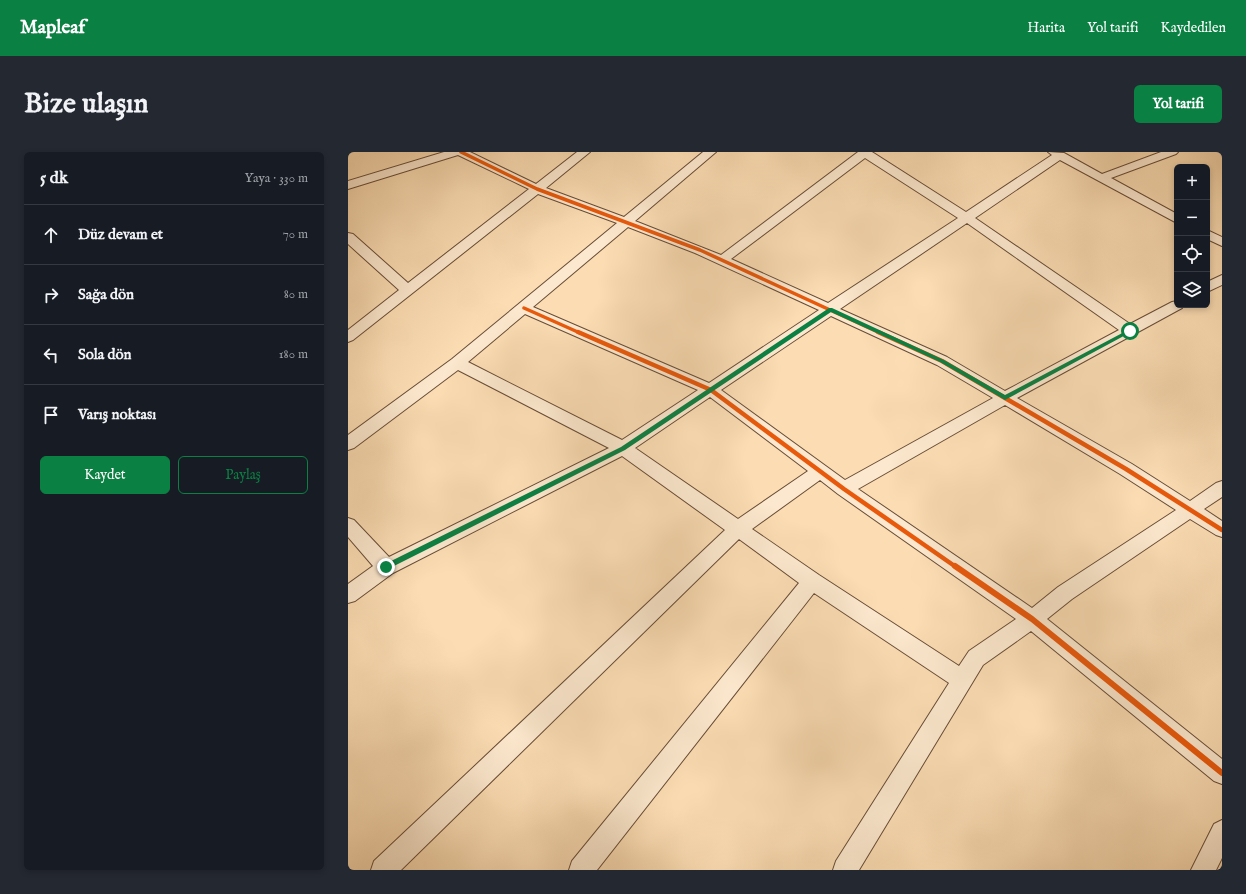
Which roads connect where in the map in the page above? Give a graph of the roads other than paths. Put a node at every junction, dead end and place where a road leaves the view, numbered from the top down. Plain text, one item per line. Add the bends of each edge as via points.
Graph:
1 (456, 152) edge
2 (461, 152) edge
3 (584, 152) edge
4 (710, 152) edge
5 (864, 152) edge
6 (1172, 152) edge
7 (1057, 154) edge
8 (1101, 178) junction
9 (348, 185) edge
10 (537, 189) junction
11 (1174, 217) edge
12 (967, 218) junction
13 (626, 222) junction
14 (1210, 236) edge
15 (348, 237) edge
16 (1222, 242) edge
17 (722, 260) junction
18 (1222, 279) edge
19 (1210, 286) edge
20 (408, 290) junction
21 (1174, 306) edge
22 (524, 308) junction
23 (831, 310) junction
24 (1130, 331) junction
25 (348, 337) edge
26 (457, 363) junction
27 (711, 390) junction
28 (1005, 398) junction
29 (348, 444) edge
30 (623, 448) junction
31 (820, 471) junction
32 (1222, 488) edge
33 (844, 489) junction
34 (1190, 510) junction
35 (348, 525) edge
36 (738, 529) junction
37 (1222, 530) edge
38 (386, 567) junction
39 (812, 581) junction
40 (348, 595) edge
41 (1032, 619) junction
42 (962, 680) junction
43 (1222, 773) edge
44 (1222, 832) edge
45 (383, 870) edge
46 (581, 870) edge
47 (846, 870) edge
48 (1203, 870) edge

1 - 9 street
2 - 10 street
3 - 10 street
4 - 13 street
5 - 12 street
5 - 17 street
6 - 8 street
7 - 8 street
7 - 12 street
8 - 11 street
10 - 13 street
10 - 20 street
12 - 23 street
12 - 24 street
13 - 17 street
13 - 22 street
14 - 16 street
15 - 20 street
17 - 23 street
18 - 19 street
20 - 25 street
21 - 24 street
22 - 26 street
22 - 27 street
23 - 27 street
23 - 28 street via 942,361
24 - 28 street
26 - 29 street
26 - 30 street
27 - 30 street
27 - 31 street
28 - 33 street
28 - 34 street
30 - 36 street
30 - 38 street
31 - 33 street
31 - 36 street
32 - 34 street
33 - 41 street
34 - 37 street
34 - 41 street via 1065,593
35 - 38 street
36 - 39 street
36 - 45 street
38 - 40 street
39 - 42 street
39 - 46 street
41 - 42 street via 976,658
41 - 43 street
42 - 47 street
44 - 48 street

